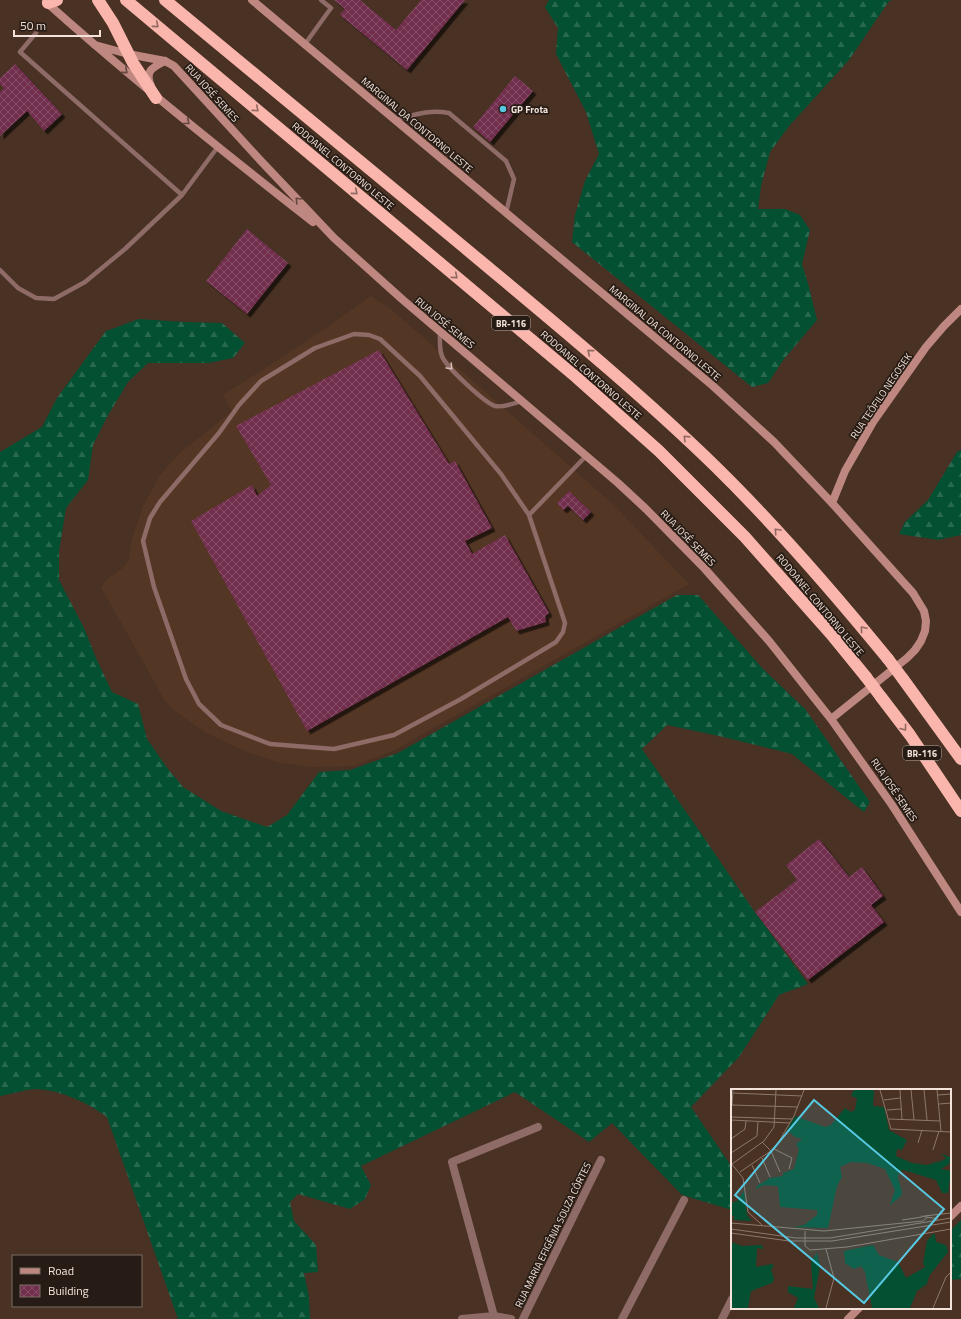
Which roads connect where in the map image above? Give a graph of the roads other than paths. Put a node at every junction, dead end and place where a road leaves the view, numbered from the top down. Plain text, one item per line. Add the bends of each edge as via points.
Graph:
1 (98, 0) edge
2 (126, 0) edge
3 (165, 0) edge
4 (252, 0) edge
5 (321, 0) edge
6 (50, 1) edge
7 (36, 33) dead end
8 (305, 44) junction
9 (95, 45) junction
10 (128, 54) junction
11 (165, 61) junction
12 (156, 98) junction
13 (395, 120) junction
14 (218, 148) junction
15 (182, 195) junction
16 (506, 213) junction
17 (334, 238) junction
18 (0, 270) edge
19 (961, 310) edge
20 (440, 331) junction
21 (522, 401) junction
22 (587, 455) junction
23 (832, 503) junction
24 (529, 515) junction
25 (831, 719) junction
26 (961, 759) edge
27 (961, 811) edge
28 (961, 912) edge
29 (538, 1127) dead end
30 (601, 1160) dead end
31 (684, 1200) dead end
32 (961, 1206) edge
33 (951, 1216) edge
34 (731, 1301) edge
35 (858, 1309) edge
36 (494, 1316) junction
37 (462, 1319) edge
38 (511, 1319) edge
39 (523, 1319) edge
40 (622, 1319) edge
41 (722, 1319) edge
42 (848, 1319) edge

1 - 10 highway
2 -> 27 highway, RODOANEL CONTORNO LESTE / BR-116, bridge via 576,377 659,451 745,537 831,634 910,736
26 -> 3 highway, RODOANEL CONTORNO LESTE / BR-116, bridge via 888,659 832,591 724,475 673,425 600,360
4 - 8 main road, MARGINAL DA CONTORNO LESTE
5 - 8 lane via 331,8
6 - 9 main road, RUA JOSÉ SEMES
7 - 15 lane via 20,52
8 - 13 main road, MARGINAL DA CONTORNO LESTE
9 - 10 main road, RUA JOSÉ SEMES
9 -> 12 main road, RUA JOSÉ SEMES
10 - 11 main road, RUA JOSÉ SEMES
10 - 12 highway
11 - 12 main road via 154,66 149,73 148,80
17 -> 11 main road, RUA JOSÉ SEMES via 184,76
12 -> 14 main road, RUA JOSÉ SEMES
13 - 16 main road, MARGINAL DA CONTORNO LESTE
13 - 16 lane via 424,112 449,113 506,161 514,179
14 - 15 lane
14 - 17 main road, RUA JOSÉ SEMES
15 - 18 lane via 125,249 85,282 54,299 36,298 18,288
16 - 23 main road, MARGINAL DA CONTORNO LESTE via 713,386 774,442
17 - 20 main road, RUA JOSÉ SEMES
19 - 23 main road, RUA TEÓFILO NEGOSEK via 926,347 873,422 845,471
20 - 21 main road, RUA JOSÉ SEMES
20 -> 21 lane via 442,356 447,365 484,399 496,406
21 - 22 main road, RUA JOSÉ SEMES
22 - 24 lane
22 - 25 main road, RUA JOSÉ SEMES via 646,509 705,569 770,641
23 - 25 main road, MARGINAL DA CONTORNO LESTE via 913,593 924,611 926,621 921,642 911,654
24 - 24 lane via 501,474 420,376 380,339 354,334 315,348 261,381 160,502 150,518 143,541 154,588 186,679 199,704 221,725 270,744 334,749 394,735 461,699 556,642 563,632 565,623
25 - 28 main road, RUA JOSÉ SEMES via 892,805
29 - 36 street via 452,1162
30 - 39 street, RUA MARIA EFIGÊNIA SOUZA CÔRTES
31 - 40 street
32 - 33 main road
34 - 41 street
35 - 42 main road
36 - 37 street
36 - 38 street

